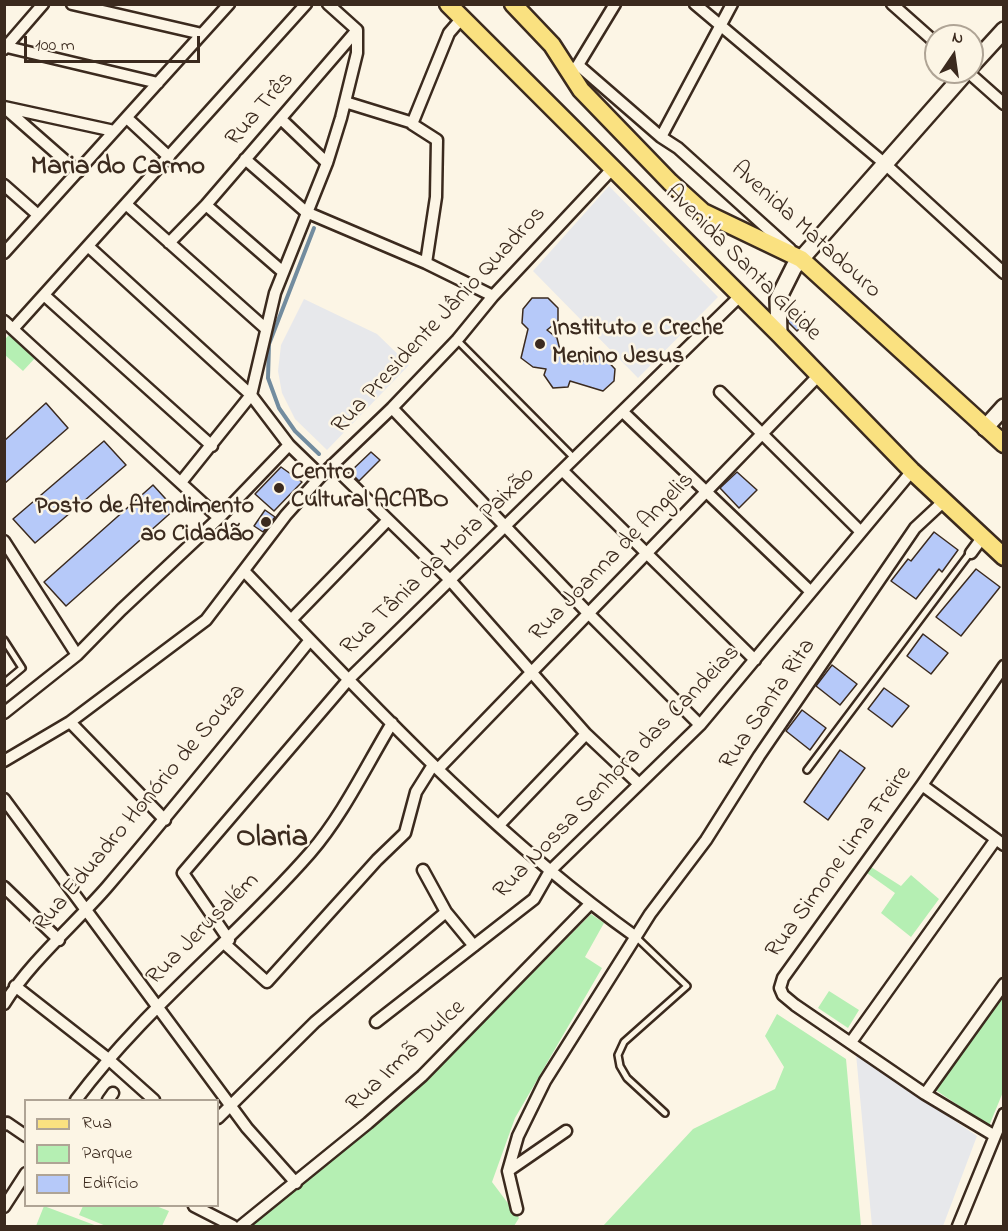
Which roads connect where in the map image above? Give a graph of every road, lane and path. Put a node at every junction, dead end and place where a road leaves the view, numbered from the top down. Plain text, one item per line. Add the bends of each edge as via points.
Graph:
1 (44, 4) edge
2 (72, 4) edge
3 (229, 4) edge
4 (306, 4) edge
5 (328, 4) edge
6 (448, 4) edge
7 (513, 4) edge
8 (615, 4) edge
9 (695, 4) edge
10 (732, 4) edge
11 (892, 4) edge
12 (462, 18) junction
13 (722, 25) junction
14 (357, 30) junction
15 (1004, 30) edge
16 (924, 32) edge
17 (202, 34) junction
18 (6, 48) edge
19 (984, 52) edge
20 (575, 69) junction
21 (158, 82) junction
22 (956, 84) edge
23 (981, 84) edge
24 (345, 102) junction
25 (1004, 104) edge
26 (4, 107) edge
27 (127, 118) junction
28 (281, 119) junction
29 (412, 123) junction
30 (114, 131) junction
31 (661, 137) junction
32 (169, 157) junction
33 (245, 159) junction
34 (327, 163) junction
35 (884, 163) junction
36 (613, 168) junction
37 (78, 172) junction
38 (4, 185) edge
39 (207, 205) junction
40 (127, 206) junction
41 (306, 212) junction
42 (38, 215) junction
43 (170, 243) junction
44 (89, 247) junction
45 (4, 253) edge
46 (801, 259) junction
47 (426, 263) junction
48 (283, 272) junction
49 (1004, 273) edge
50 (44, 295) junction
51 (741, 295) junction
52 (493, 296) junction
53 (4, 321) edge
54 (265, 328) junction
55 (13, 329) junction
56 (779, 334) junction
57 (457, 340) junction
58 (818, 376) junction
59 (720, 392) dead end
60 (251, 395) junction
61 (1004, 407) edge
62 (393, 408) junction
63 (623, 412) junction
64 (985, 428) junction
65 (763, 434) junction
66 (1004, 444) edge
67 (289, 445) junction
68 (212, 446) junction
69 (576, 459) junction
70 (332, 465) junction
71 (562, 471) junction
72 (912, 471) junction
73 (321, 476) junction
74 (182, 481) junction
75 (705, 492) junction
76 (944, 501) junction
77 (219, 518) junction
78 (387, 521) junction
79 (505, 524) junction
80 (860, 531) junction
81 (982, 538) junction
82 (4, 541) edge
83 (646, 553) junction
84 (970, 553) joint
85 (1004, 557) edge
86 (244, 571) junction
87 (449, 579) junction
88 (810, 591) junction
89 (588, 613) junction
90 (291, 620) junction
91 (4, 640) edge
92 (310, 640) junction
93 (77, 655) junction
94 (755, 660) junction
95 (1004, 666) edge
96 (532, 673) junction
97 (349, 679) junction
98 (4, 683) edge
99 (4, 713) edge
100 (70, 722) junction
101 (392, 723) junction
102 (700, 725) junction
103 (586, 734) junction
104 (4, 761) edge
105 (435, 767) junction
106 (807, 770) dead end
107 (639, 784) junction
108 (922, 785) junction
109 (4, 799) edge
110 (165, 820) junction
111 (499, 825) junction
112 (1000, 842) edge
113 (423, 870) dead end
114 (550, 871) junction
115 (4, 887) edge
116 (590, 904) junction
117 (87, 910) junction
118 (446, 912) junction
119 (636, 937) junction
120 (59, 940) junction
121 (227, 942) junction
122 (474, 945) junction
123 (1004, 984) edge
124 (15, 986) junction
125 (5, 1003) edge
126 (156, 1007) junction
127 (376, 1022) dead end
128 (850, 1042) junction
129 (107, 1058) junction
130 (925, 1094) junction
131 (77, 1099) edge
132 (151, 1099) edge
133 (230, 1104) junction
134 (665, 1113) dead end
135 (1004, 1114) edge
136 (219, 1117) edge
137 (4, 1125) edge
138 (566, 1131) dead end
139 (24, 1135) edge
140 (994, 1137) junction
141 (508, 1171) junction
142 (24, 1176) edge
143 (296, 1183) junction
144 (4, 1207) edge
145 (196, 1207) edge
146 (517, 1209) dead end
147 (233, 1227) edge
148 (241, 1227) edge
149 (958, 1227) edge

1 - 18 street
2 - 17 street
3 - 17 street
4 - 32 street
5 - 14 street
6 - 12 main road, Avenida Santa Gleide
7 - 20 main road, Avenida Santa Gleide
8 - 20 street
9 - 13 street
10 - 13 street
11 - 16 street
12 - 29 street via 449,33
12 - 36 main road, Avenida Santa Gleide
13 - 31 street
13 - 35 street
14 - 24 street via 357,53
14 - 28 street, Rua Três
15 - 19 street
17 - 21 street
18 - 21 street
20 - 31 street, Avenida Matadouro
20 - 46 main road, Avenida Santa Gleide via 581,90 703,212
21 - 27 street
22 - 35 street
23 - 25 street
24 - 29 street
24 - 34 street
26 - 30 street
26 - 37 street
27 - 30 street
27 - 32 street
28 - 33 street, Rua Três
28 - 34 street
29 - 47 street via 437,140 435,197
30 - 37 street
31 - 46 street, Avenida Matadouro
32 - 40 street
33 - 39 street, Rua Três
33 - 41 street
34 - 41 street
35 - 46 street
35 - 49 street
36 - 51 main road, Avenida Santa Gleide
36 - 52 street, Rua Presidente Jânio Quadros
37 - 42 street
38 - 42 street
39 - 43 street, Rua Três
39 - 48 street
40 - 43 street
40 - 44 street
41 - 47 street
41 - 48 street
42 - 45 street
43 - 54 street
44 - 50 street
44 - 60 street
46 - 56 street via 781,290 777,309
46 - 64 main road, Avenida Matadouro
47 - 52 street
48 - 54 street
50 - 55 street
50 - 68 street
51 - 56 main road, Avenida Santa Gleide
51 - 63 street, Rua Tânia da Mota Paixão
52 - 57 street, Rua Presidente Jânio Quadros
53 - 55 street
54 - 60 street
55 - 74 street
56 - 58 main road, Avenida Santa Gleide
57 - 62 street, Rua Presidente Jânio Quadros
57 - 69 lane
58 - 65 street, Rua Joanna de Angelis
58 - 72 main road, Avenida Santa Gleide
59 - 65 street
60 - 67 street
60 - 68 street
61 - 64 street
62 - 70 street, Rua Presidente Jânio Quadros
62 - 79 street
63 - 69 street, Rua Tânia da Mota Paixão
63 - 75 street
64 - 66 main road, Avenida Matadouro
65 - 75 street, Rua Joanna de Angelis
65 - 80 street
67 - 73 street
67 - 77 street
68 - 74 street
69 - 71 street, Rua Tânia da Mota Paixão
70 - 73 street, Rua Presidente Jânio Quadros
70 - 78 street
71 - 79 street, Rua Tânia da Mota Paixão
71 - 83 street
72 - 76 main road, Avenida Santa Gleide
72 - 80 street, Rua Nossa Senhora das Candeias
73 - 86 street, Rua Presidente Jânio Quadros
74 - 77 street
75 - 83 street, Rua Joanna de Angelis
75 - 88 street
76 - 81 main road, Avenida Santa Gleide
76 - 119 street, Rua Santa Rita via 915,528 706,840
77 - 93 street
78 - 87 street
78 - 90 street
79 - 87 street, Rua Tânia da Mota Paixão
79 - 89 street
80 - 88 street, Rua Nossa Senhora das Candeias
81 - 84 street
81 - 85 main road, Avenida Santa Gleide
82 - 93 street
83 - 89 street, Rua Joanna de Angelis
83 - 94 street
84 - 106 lane
86 - 90 street
86 - 100 street, Rua Presidente Jânio Quadros via 200,626
87 - 96 street
87 - 97 street, Rua Tânia da Mota Paixão
88 - 94 street, Rua Nossa Senhora das Candeias
89 - 96 street, Rua Joanna de Angelis
89 - 102 street
90 - 92 street
91 - 98 lane via 22,668
92 - 97 street
92 - 110 street, Rua Eduadro Honório de Souza
93 - 99 street
94 - 102 street, Rua Nossa Senhora das Candeias
95 - 108 street, Rua Simone Lima Freire
96 - 103 street
96 - 105 street, Rua Joanna de Angelis
97 - 101 street
97 - 121 street, Rua Tânia da Mota Paixão via 183,875
100 - 104 street, Rua Presidente Jânio Quadros
100 - 110 street
101 - 105 street
101 - 121 street, Rua Jerusalém via 327,832
102 - 107 street, Rua Nossa Senhora das Candeias
103 - 107 street
103 - 111 street
105 - 111 street
105 - 121 street, Rua Joanna de Angelis via 416,792 405,833 267,983
107 - 114 street, Rua Nossa Senhora das Candeias
108 - 112 street
108 - 128 street, Rua Simone Lima Freire via 783,978 780,988 795,1005
109 - 117 street
110 - 117 street, Rua Eduadro Honório de Souza
111 - 114 street
112 - 128 street
113 - 118 street
114 - 116 street
114 - 122 street, Rua Nossa Senhora das Candeias via 534,899
115 - 120 street
116 - 119 street
116 - 143 street, Rua Irmã Dulce via 422,1076
117 - 120 street, Rua Eduadro Honório de Souza
117 - 126 street
118 - 122 street
118 - 133 street via 337,1003
119 - 134 lane via 687,986 618,1051 620,1066 627,1077
119 - 141 street via 541,1089 518,1136
120 - 124 street, Rua Eduadro Honório de Souza
121 - 126 street, Rua Jerusalém
122 - 127 street, Rua Nossa Senhora das Candeias
123 - 130 street
124 - 125 street, Rua Eduadro Honório de Souza
124 - 129 street
126 - 129 street, Rua Jerusalém
126 - 133 street
128 - 130 street, Rua Simone Lima Freire
129 - 131 street, Rua Jerusalém
129 - 132 street
130 - 140 street, Rua Simone Lima Freire
133 - 136 street
133 - 143 street
135 - 140 street
137 - 139 street via 7,1123
138 - 141 street
140 - 149 street
141 - 146 street
142 - 144 street
143 - 148 street, Rua Irmã Dulce
145 - 147 street

